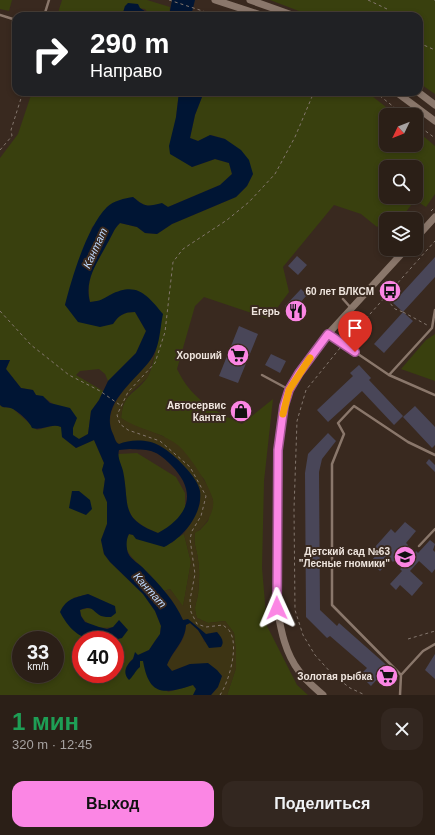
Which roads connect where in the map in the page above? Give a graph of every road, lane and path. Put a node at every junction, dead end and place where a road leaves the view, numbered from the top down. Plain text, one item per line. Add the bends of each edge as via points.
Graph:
1 (49, 0) edge
2 (169, 0) edge
3 (215, 0) edge
4 (250, 0) edge
5 (368, 0) edge
6 (45, 12) edge
7 (205, 12) edge
8 (252, 12) edge
9 (284, 12) edge
10 (390, 12) edge
11 (0, 15) edge
12 (12, 19) edge
13 (423, 45) edge
14 (435, 50) edge
15 (22, 96) edge
16 (312, 96) edge
17 (380, 96) edge
18 (401, 96) edge
19 (423, 96) edge
20 (435, 105) edge
21 (395, 108) edge
22 (435, 122) edge
23 (423, 129) edge
24 (435, 138) edge
25 (0, 150) edge
26 (435, 217) edge
27 (423, 230) edge
28 (400, 256) edge
29 (343, 299) dead end
30 (351, 309) junction
31 (435, 310) edge
32 (0, 311) edge
33 (403, 312) dead end
34 (432, 328) junction
35 (328, 334) junction
36 (262, 375) dead end
37 (389, 375) junction
38 (289, 390) junction
39 (435, 394) edge
40 (120, 405) junction
41 (435, 455) edge
42 (435, 529) edge
43 (419, 546) dead end
44 (435, 630) edge
45 (408, 639) dead end
46 (435, 644) edge
47 (401, 675) junction
48 (220, 695) edge
49 (323, 695) edge
50 (400, 695) edge

1 - 6 lane
2 - 7 path
3 - 8 street
4 - 9 street
5 - 10 path
11 - 12 lane
13 - 14 path
15 - 25 path via 11,130 12,136
16 - 40 path via 295,137 275,174 249,202 183,249 173,262 165,332 154,363
17 - 21 path
18 - 22 street
19 - 20 street
23 - 24 path
26 - 27 street
28 - 30 street
29 - 30 lane
30 - 35 street
31 - 34 lane
32 - 40 path via 31,345 69,374
33 - 34 path
34 - 37 lane
35 - 37 lane
35 - 38 street
36 - 38 lane
37 - 39 lane
38 - 49 street via 284,406 278,450 277,608 288,652 299,672
40 - 48 path via 117,415 120,424 128,430 160,441 190,467 206,496 201,516 190,539 195,574 190,600 191,612 197,624 206,627 223,625 230,632 233,651 230,672 227,685
41 - 47 lane via 408,442 354,406 338,423 344,434 332,464 332,605
42 - 43 lane
44 - 45 path
46 - 47 lane via 424,651
47 - 50 lane

